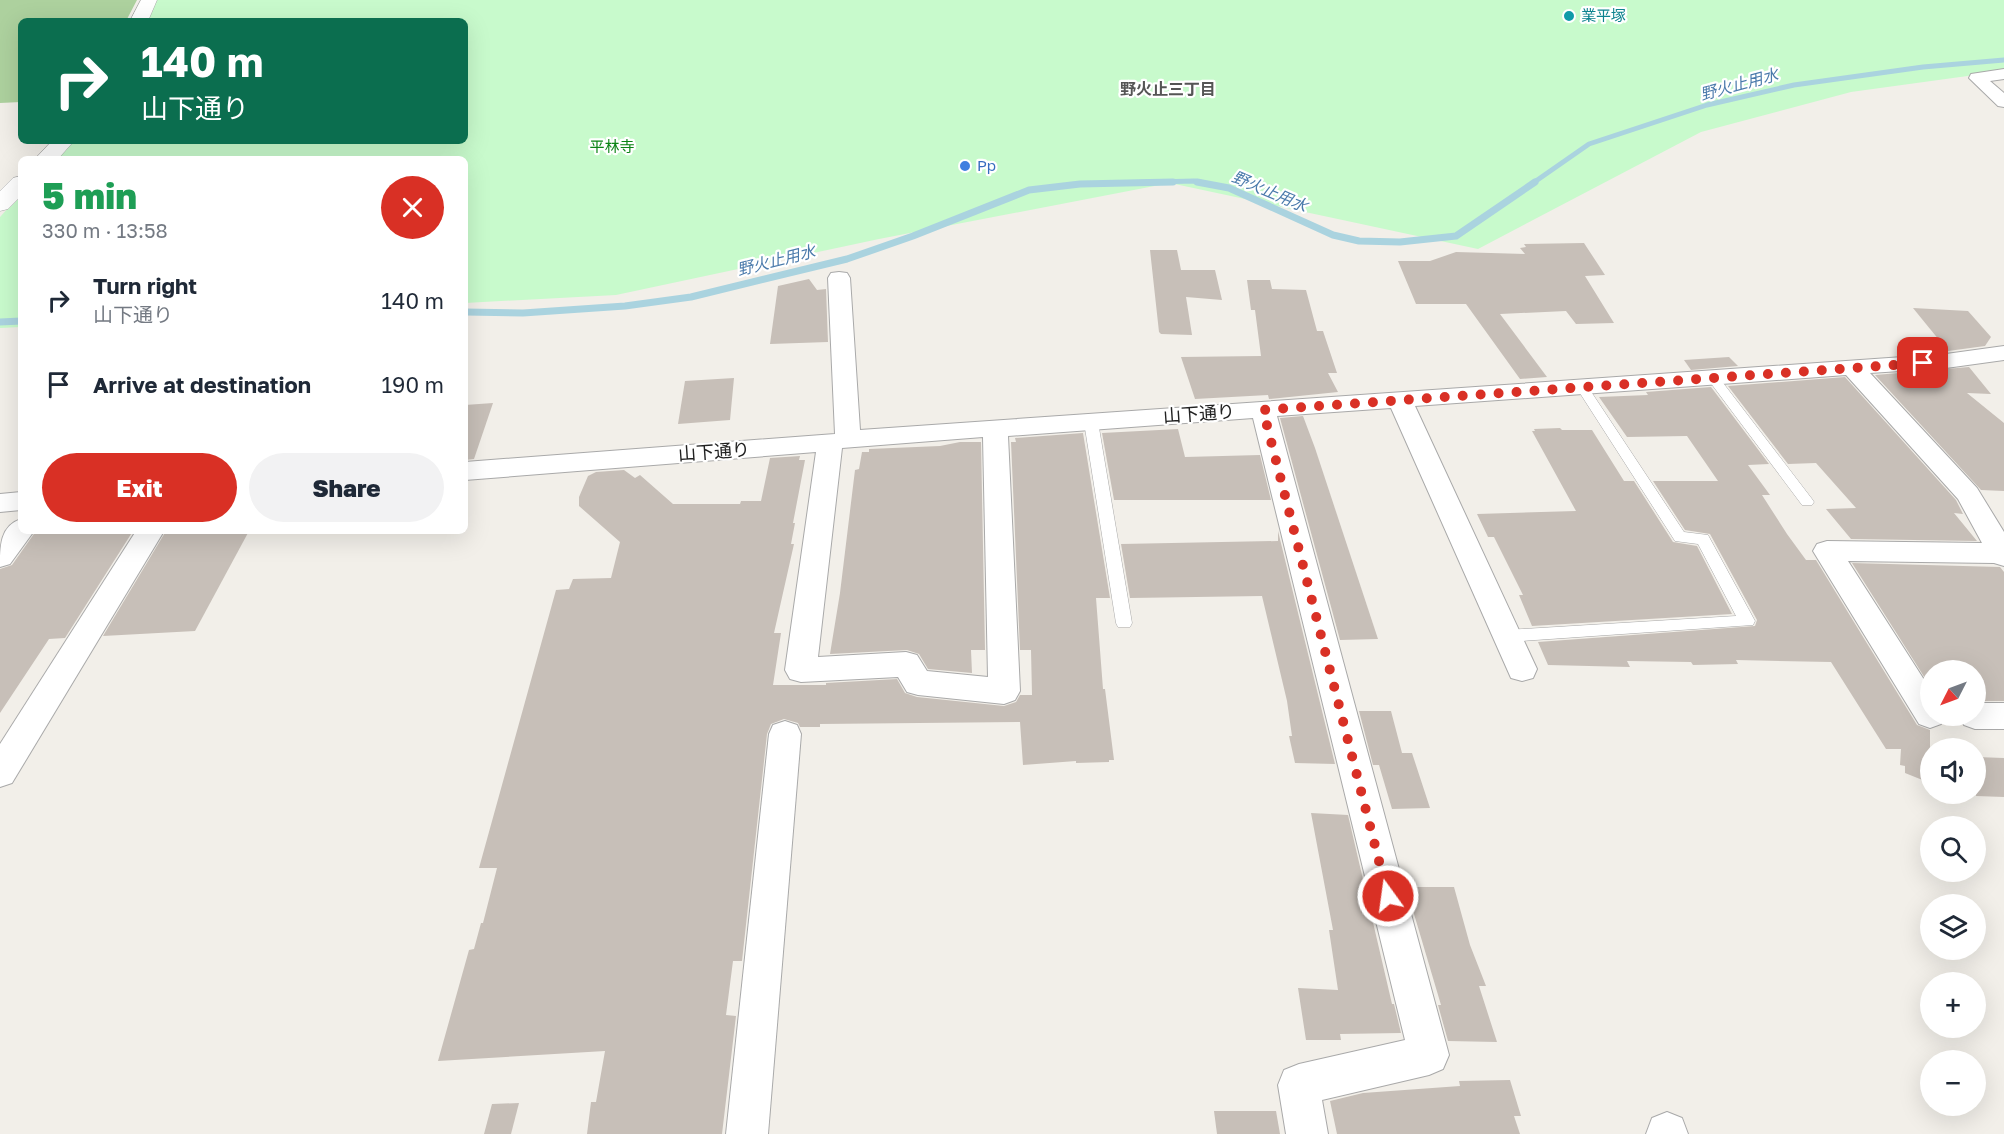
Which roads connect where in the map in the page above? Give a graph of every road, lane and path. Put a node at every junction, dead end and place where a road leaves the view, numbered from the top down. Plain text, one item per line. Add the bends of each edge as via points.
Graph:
1 (149, 0) edge
2 (140, 18) edge
3 (2004, 75) edge
4 (2004, 102) edge
5 (61, 144) edge
6 (49, 156) edge
7 (18, 186) edge
8 (0, 204) edge
9 (839, 278) dead end
10 (2001, 358) edge
11 (1852, 368) junction
12 (1713, 378) junction
13 (1582, 387) junction
14 (1400, 400) junction
15 (1263, 410) junction
16 (1091, 422) junction
17 (995, 428) junction
18 (839, 441) junction
19 (468, 471) edge
20 (18, 501) edge
21 (0, 502) edge
22 (1807, 502) dead end
23 (18, 533) edge
24 (148, 534) edge
25 (2003, 555) edge
26 (0, 557) edge
27 (1124, 623) dead end
28 (1507, 636) junction
29 (1522, 669) dead end
30 (1920, 698) edge
31 (1986, 716) edge
32 (2004, 716) edge
33 (785, 734) dead end
34 (0, 773) edge
35 (747, 1134) edge
36 (1307, 1134) edge

1 - 2 street
3 - 4 street via 1977,78
5 - 6 street
7 - 8 street
9 - 18 street
10 - 11 street, 山下通り
11 - 12 street, 山下通り
11 - 25 street via 1968,494
12 - 13 street, 山下通り
12 - 22 lane
13 - 14 street, 山下通り
13 - 28 lane via 1680,537 1703,539 1747,621
14 - 15 street, 山下通り
14 - 28 street
15 - 16 street, 山下通り
15 - 36 street via 1429,1055 1299,1085
16 - 17 street, 山下通り
16 - 27 lane
17 - 18 street, 山下通り
17 - 18 street via 1004,691 918,683 906,664 801,670
18 - 19 street, 山下通り
20 - 21 street
23 - 26 street
24 - 34 street
25 - 30 street via 1827,551
28 - 29 street
31 - 32 street
33 - 35 street

